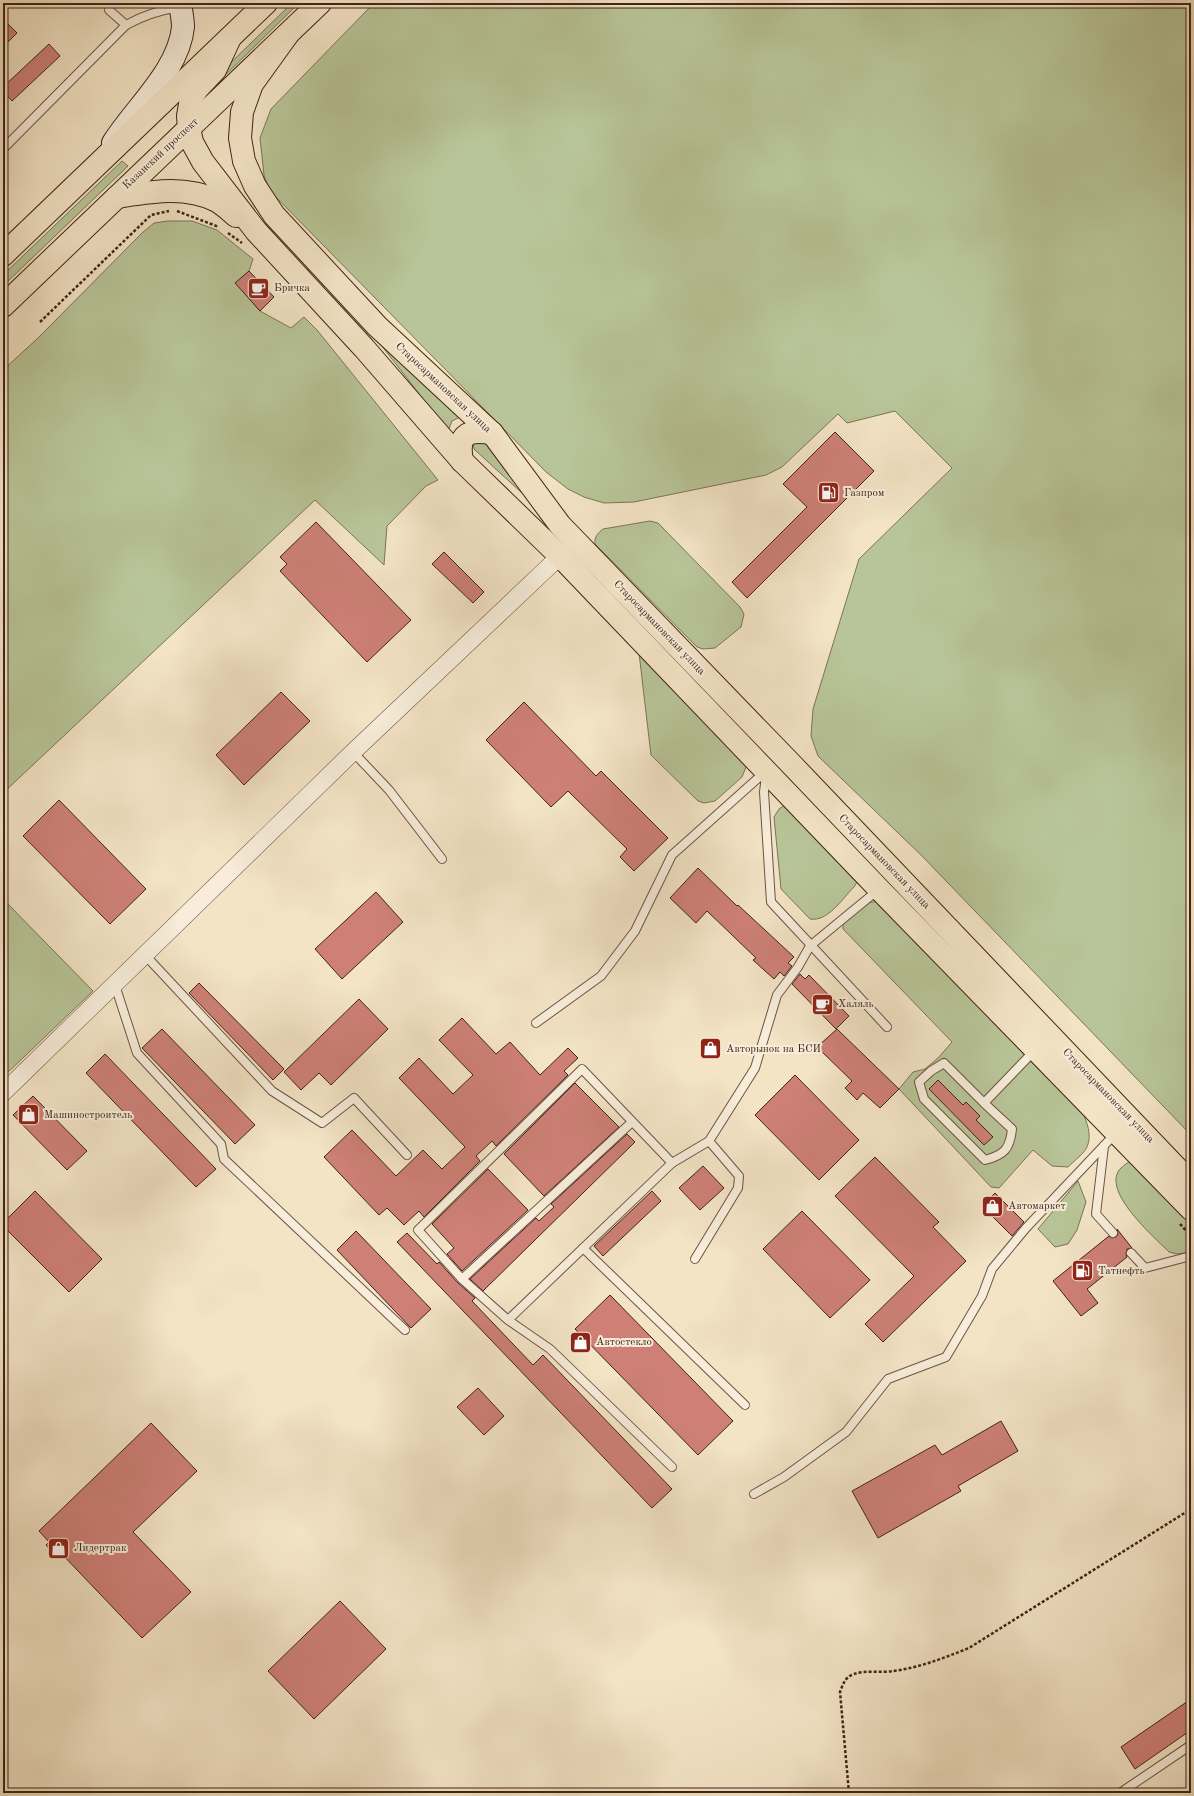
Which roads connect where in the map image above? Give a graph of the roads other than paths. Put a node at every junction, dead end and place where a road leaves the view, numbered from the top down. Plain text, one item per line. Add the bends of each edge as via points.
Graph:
1 (266, 3) edge
2 (320, 3) edge
3 (180, 5) edge
4 (109, 10) dead end
5 (126, 25) junction
6 (288, 34) junction
7 (230, 38) junction
8 (189, 128) junction
9 (3, 150) edge
10 (104, 157) junction
11 (117, 196) junction
12 (251, 239) junction
13 (3, 255) edge
14 (3, 306) edge
15 (492, 434) junction
16 (462, 461) junction
17 (560, 556) junction
18 (353, 752) junction
19 (766, 771) junction
20 (442, 859) dead end
21 (879, 889) junction
22 (810, 946) junction
23 (145, 955) junction
24 (114, 984) junction
25 (536, 1024) dead end
26 (887, 1027) dead end
27 (1036, 1049) junction
28 (3, 1093) edge
29 (984, 1103) junction
30 (632, 1122) junction
31 (1110, 1139) junction
32 (710, 1141) junction
33 (407, 1155) dead end
34 (672, 1163) junction
35 (1191, 1183) edge
36 (1191, 1209) edge
37 (1113, 1233) dead end
38 (583, 1248) junction
39 (1131, 1253) dead end
40 (1191, 1256) edge
41 (695, 1259) dead end
42 (462, 1279) junction
43 (508, 1320) junction
44 (405, 1330) dead end
45 (745, 1405) dead end
46 (672, 1467) dead end
47 (754, 1494) dead end
48 (1191, 1745) edge
49 (1120, 1793) edge

1 - 7 main road
2 - 6 main road, Казанский проспект
3 - 5 lane via 143,16
3 - 10 main road via 183,26 181,39 169,66
4 - 5 lane
5 - 9 lane
6 - 8 main road, Казанский проспект
6 - 15 main road, Старосармановская улица via 252,84 242,112 242,150 255,186 274,215 377,326
7 - 8 main road via 215,70 191,98
7 - 10 main road
8 - 11 main road, Казанский проспект
8 - 12 main road via 192,142 203,162
10 - 13 main road
11 - 12 main road via 161,191 191,192 217,201
11 - 14 main road, Казанский проспект
12 - 16 main road, Старосармановская улица via 364,348
15 - 16 main road via 471,432 465,436 460,448
15 - 35 main road, Старосармановская улица via 560,525
16 - 17 main road, Старосармановская улица
17 - 18 street
17 - 19 main road, Старосармановская улица
18 - 20 lane via 388,790
18 - 23 street
19 - 21 main road, Старосармановская улица
19 - 22 lane via 764,792 770,902
19 - 25 lane via 672,855 635,931 601,976
21 - 22 lane
21 - 27 main road, Старосармановская улица
22 - 26 lane
22 - 32 lane via 777,995 755,1068
23 - 24 street
23 - 33 lane via 272,1091 322,1123 354,1098
24 - 28 street
24 - 44 lane via 137,1053 221,1144 224,1159
27 - 29 lane
27 - 31 main road, Старосармановская улица
29 - 29 lane via 1012,1129 1011,1141 1000,1156 985,1160 924,1099 919,1082 931,1070 944,1063
30 - 34 lane
30 - 42 lane
30 - 42 lane via 582,1068 418,1230
31 - 36 main road, Старосармановская улица
31 - 37 lane via 1096,1214
31 - 47 lane via 1026,1228 992,1269 982,1296 946,1357 888,1379 846,1432 784,1478
32 - 34 lane
32 - 41 lane via 739,1176 738,1188
34 - 38 lane
38 - 43 lane
38 - 45 lane
39 - 40 lane via 1145,1268
42 - 43 lane
43 - 46 lane via 550,1349
48 - 49 lane

